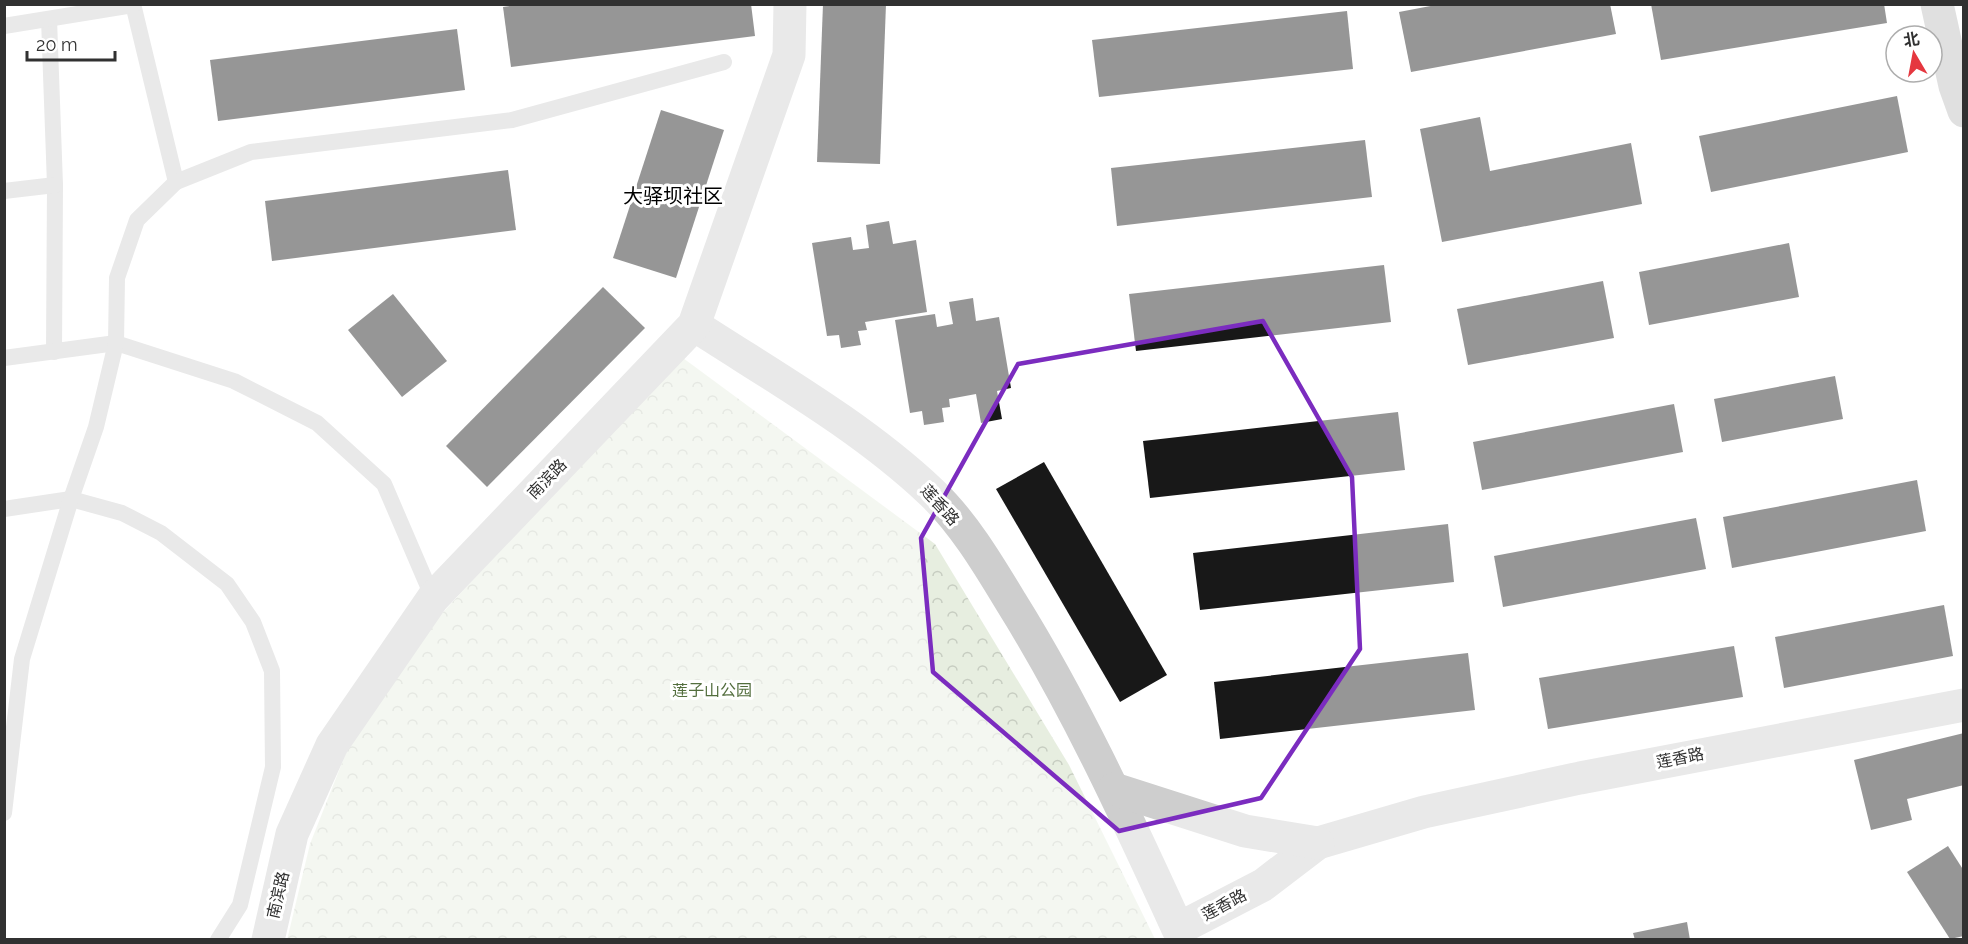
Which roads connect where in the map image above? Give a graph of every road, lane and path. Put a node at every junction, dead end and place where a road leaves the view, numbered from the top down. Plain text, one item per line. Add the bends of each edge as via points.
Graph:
1 (790, 4) edge
2 (1937, 4) edge
3 (133, 5) edge
4 (49, 19) junction
5 (4, 26) edge
6 (724, 62) dead end
7 (1964, 111) edge
8 (176, 183) junction
9 (55, 185) junction
10 (4, 191) edge
11 (694, 325) junction
12 (116, 343) junction
13 (54, 352) junction
14 (4, 358) edge
15 (71, 499) junction
16 (4, 508) edge
17 (432, 598) junction
18 (1964, 705) edge
19 (1114, 789) junction
20 (4, 813) edge
21 (1317, 843) junction
22 (1181, 934) edge
23 (218, 939) edge
24 (268, 939) edge

1 - 11 street, 南滨路 via 789,55
2 - 7 street
3 - 4 lane
3 - 8 lane
4 - 5 lane
4 - 9 lane
6 - 8 lane via 512,120 251,152
8 - 12 lane via 137,220 117,278
9 - 10 lane
9 - 13 lane
11 - 17 street, 南滨路
11 - 19 street, 莲香路 via 868,439 932,493 980,552 1039,646
12 - 13 lane
12 - 15 lane via 96,427
12 - 17 lane via 234,381 317,423 384,484
13 - 14 lane
15 - 16 lane
15 - 20 lane via 22,659
15 - 23 lane via 122,513 161,533 227,584 253,622 272,671 273,767 240,905
17 - 24 street, 南滨路 via 332,746 292,834
18 - 21 street, 莲香路 via 1580,777 1424,812
19 - 21 street via 1245,831
19 - 22 street, 莲香路
21 - 22 street, 莲香路 via 1263,885

